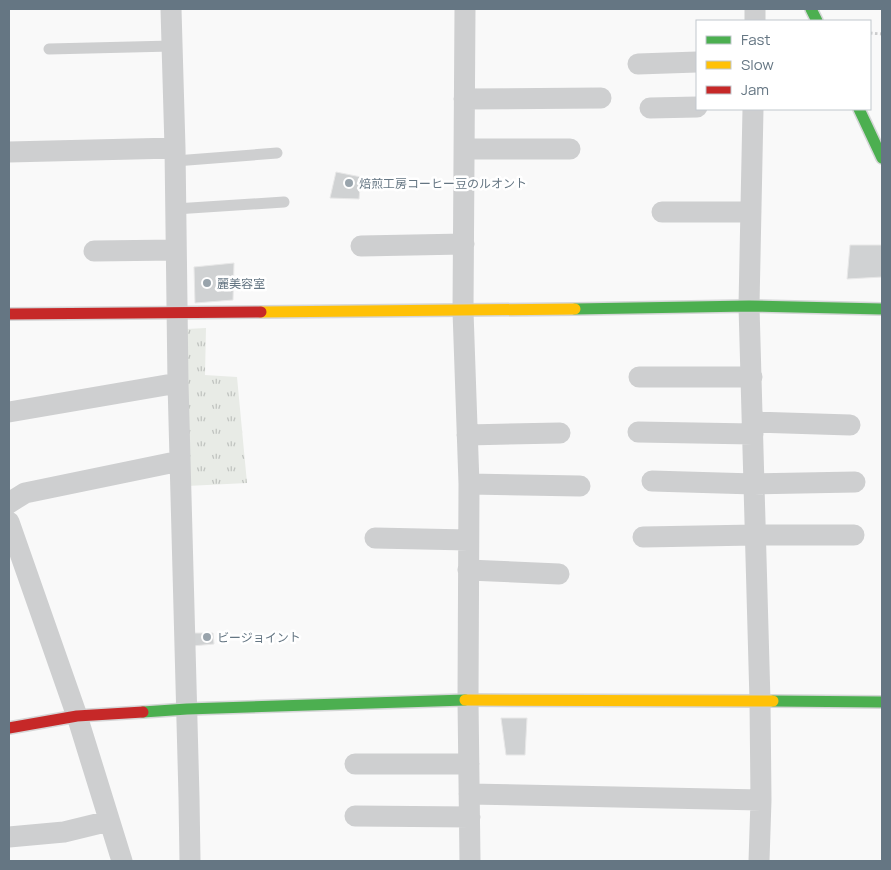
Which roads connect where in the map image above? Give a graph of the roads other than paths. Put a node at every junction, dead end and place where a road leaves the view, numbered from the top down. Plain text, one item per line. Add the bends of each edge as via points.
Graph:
1 (171, 9) edge
2 (465, 9) edge
3 (172, 46) junction
4 (49, 49) dead end
5 (696, 62) edge
6 (638, 64) dead end
7 (601, 98) dead end
8 (464, 99) junction
9 (696, 107) edge
10 (650, 108) dead end
11 (753, 110) edge
12 (859, 110) edge
13 (464, 149) junction
14 (570, 149) dead end
15 (9, 152) edge
16 (277, 153) dead end
17 (175, 154) junction
18 (882, 158) edge
19 (284, 202) dead end
20 (175, 209) junction
21 (662, 212) dead end
22 (751, 212) junction
23 (464, 244) junction
24 (360, 246) dead end
25 (176, 250) junction
26 (94, 251) dead end
27 (749, 306) junction
28 (882, 309) edge
29 (463, 311) junction
30 (176, 313) junction
31 (9, 314) edge
32 (752, 377) junction
33 (639, 378) dead end
34 (178, 383) junction
35 (9, 412) edge
36 (850, 425) dead end
37 (753, 428) junction
38 (638, 432) dead end
39 (560, 434) dead end
40 (467, 436) junction
41 (180, 461) junction
42 (652, 481) dead end
43 (855, 482) dead end
44 (469, 484) junction
45 (754, 484) junction
46 (580, 486) dead end
47 (9, 503) edge
48 (9, 522) edge
49 (756, 535) junction
50 (854, 535) dead end
51 (643, 537) dead end
52 (375, 538) dead end
53 (468, 540) junction
54 (468, 570) junction
55 (560, 574) dead end
56 (468, 700) junction
57 (760, 701) junction
58 (882, 702) edge
59 (187, 709) junction
60 (77, 716) junction
61 (9, 728) edge
62 (355, 764) dead end
63 (469, 764) junction
64 (469, 794) junction
65 (761, 800) junction
66 (355, 816) dead end
67 (470, 817) junction
68 (109, 821) junction
69 (9, 837) edge
70 (122, 861) edge
71 (190, 861) edge
72 (470, 861) edge
73 (759, 861) edge

1 - 3 street
2 - 8 street
3 - 4 lane
3 - 17 street
5 - 6 street
7 - 8 street
8 - 13 street
9 - 10 street
11 - 22 street
12 - 18 street
13 - 14 street
13 - 23 street
15 - 17 street
16 - 17 lane
17 - 20 street
19 - 20 lane
20 - 25 street
21 - 22 street
22 - 27 street
23 - 24 street
23 - 29 street
25 - 26 street
25 - 30 street
27 - 28 street
27 - 29 street
27 - 32 street
29 - 30 street
29 - 40 street
30 - 31 street
30 - 34 street
32 - 33 street
32 - 37 street
34 - 35 street
34 - 41 street
36 - 37 street
37 - 38 street
37 - 45 street
39 - 40 street
40 - 44 street
41 - 47 street via 25,493
41 - 59 street
42 - 45 street
43 - 45 street
44 - 46 street
44 - 53 street
45 - 49 street
48 - 60 street
49 - 50 street
49 - 51 street
49 - 57 street
52 - 53 street
53 - 54 street
54 - 55 street
54 - 56 street
56 - 57 street
56 - 59 street
56 - 63 street
57 - 58 street
57 - 65 street
59 - 60 street
59 - 71 street
60 - 61 street
60 - 68 street
62 - 63 street
63 - 64 street
64 - 65 street
64 - 67 street
65 - 73 street
66 - 67 street
67 - 72 street
68 - 69 street via 64,832
68 - 70 street

